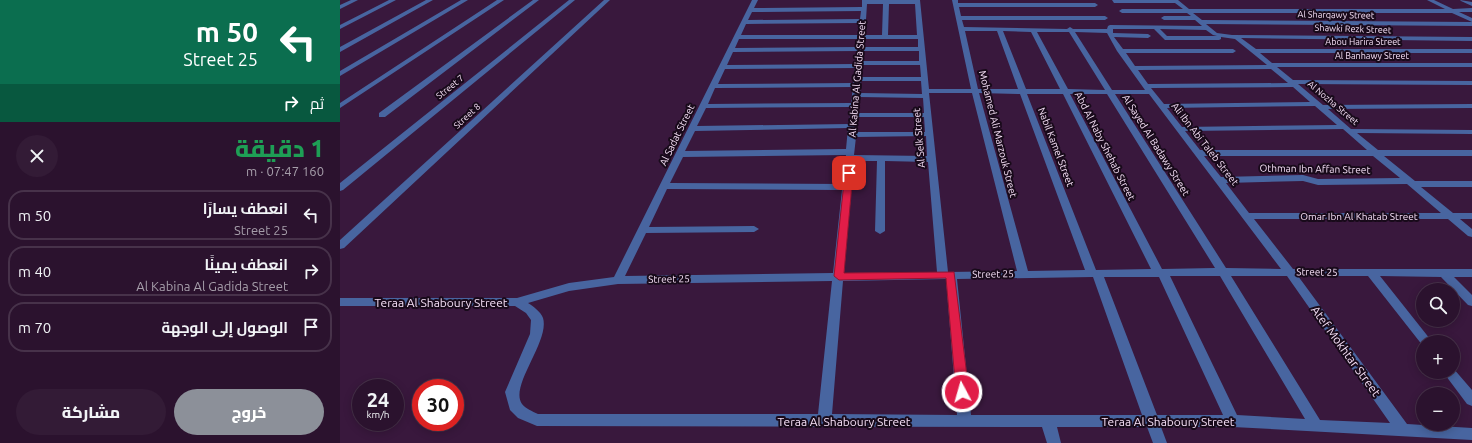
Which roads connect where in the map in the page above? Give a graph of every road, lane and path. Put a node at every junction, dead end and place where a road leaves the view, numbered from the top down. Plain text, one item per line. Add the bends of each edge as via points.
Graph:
1 (355, 0) edge
2 (393, 0) edge
3 (430, 0) edge
4 (465, 0) edge
5 (501, 0) edge
6 (536, 0) edge
7 (572, 0) edge
8 (608, 0) edge
9 (755, 0) edge
10 (1430, 0) edge
11 (1463, 0) edge
12 (917, 1) edge
13 (1113, 1) edge
14 (1176, 1) edge
15 (886, 2) junction
16 (956, 2) edge
17 (1094, 2) edge
18 (864, 3) edge
19 (1472, 4) edge
20 (340, 7) edge
21 (750, 10) junction
22 (1452, 10) junction
23 (1472, 10) edge
24 (1122, 11) junction
25 (1188, 11) junction
26 (1126, 16) dead end
27 (958, 18) junction
28 (1105, 18) junction
29 (1161, 18) dead end
30 (1472, 20) edge
31 (863, 21) junction
32 (744, 22) junction
33 (1201, 23) junction
34 (1315, 23) junction
35 (1472, 24) edge
36 (340, 27) edge
37 (1155, 27) junction
38 (961, 29) junction
39 (999, 29) junction
40 (1033, 29) junction
41 (1070, 29) junction
42 (1110, 31) junction
43 (1148, 36) dead end
44 (1234, 36) junction
45 (737, 37) junction
46 (861, 37) junction
47 (885, 37) junction
48 (920, 37) junction
49 (1219, 37) junction
50 (1336, 37) junction
51 (1472, 39) edge
52 (1344, 43) dead end
53 (860, 49) junction
54 (921, 49) junction
55 (340, 50) edge
56 (731, 50) junction
57 (1120, 51) junction
58 (1254, 51) junction
59 (1472, 52) edge
60 (923, 63) junction
61 (858, 65) junction
62 (1472, 65) edge
63 (1272, 66) junction
64 (722, 67) junction
65 (1133, 68) junction
66 (340, 74) edge
67 (805, 76) junction
68 (924, 79) junction
69 (857, 82) junction
70 (1472, 83) edge
71 (1294, 84) junction
72 (713, 86) junction
73 (1148, 89) junction
74 (975, 91) junction
75 (1023, 91) junction
76 (1065, 91) junction
77 (1109, 92) junction
78 (926, 93) junction
79 (854, 105) junction
80 (340, 106) edge
81 (703, 106) junction
82 (1161, 106) junction
83 (1320, 106) junction
84 (1472, 106) edge
85 (382, 115) dead end
86 (928, 115) junction
87 (692, 129) junction
88 (1178, 129) junction
89 (1348, 129) junction
90 (852, 130) junction
91 (1472, 132) edge
92 (930, 134) junction
93 (1375, 152) junction
94 (1197, 153) junction
95 (1472, 153) edge
96 (679, 154) junction
97 (850, 155) junction
98 (881, 158) junction
99 (931, 159) junction
100 (1219, 180) junction
101 (1412, 182) junction
102 (1472, 184) edge
103 (664, 186) junction
104 (847, 187) junction
105 (340, 188) edge
106 (1246, 216) junction
107 (1451, 216) junction
108 (1472, 216) edge
109 (642, 230) junction
110 (754, 230) dead end
111 (880, 231) dead end
112 (1472, 234) edge
113 (340, 246) edge
114 (1289, 271) junction
115 (1223, 272) junction
116 (1371, 272) junction
117 (1094, 273) junction
118 (1160, 273) junction
119 (1444, 273) junction
120 (1472, 273) edge
121 (1023, 274) junction
122 (947, 275) junction
123 (839, 276) junction
124 (618, 280) junction
125 (340, 302) edge
126 (517, 302) junction
127 (1472, 302) edge
128 (1420, 335) edge
129 (1456, 379) edge
130 (1472, 400) edge
131 (824, 421) junction
132 (965, 421) junction
133 (1048, 421) junction
134 (1151, 421) junction
135 (1233, 421) junction
136 (1316, 425) junction
137 (1403, 430) junction
138 (1472, 434) edge
139 (1054, 443) edge
140 (1160, 443) edge

1 - 20 street
2 - 36 street
3 - 55 street
4 - 66 street
5 - 80 street
6 - 85 street
7 - 105 street, Street 7
8 - 113 street, Street 8
9 - 21 street, Al Sadat Street
10 - 22 street
11 - 19 street
12 - 15 street
12 - 48 street, Al Selk Street
13 - 14 street
13 - 24 street
14 - 25 street
15 - 18 street
15 - 47 street
16 - 17 street
16 - 27 street, Mohamed Ali Marzouk Street
17 - 28 street, Ali Ibn Abi Taleb Street
18 - 21 street
18 - 31 street, Al Kabina Al Gadida Street
21 - 32 street, Al Sadat Street
22 - 23 street
22 - 25 street
22 - 30 street
24 - 25 street
24 - 26 street
25 - 33 street
27 - 28 street
27 - 38 street, Mohamed Ali Marzouk Street
28 - 42 street, Ali Ibn Abi Taleb Street
29 - 33 street
31 - 32 street
31 - 46 street, Al Kabina Al Gadida Street
32 - 45 street, Al Sadat Street
33 - 34 street, Al Sharqawy Street
33 - 37 street
33 - 49 street
34 - 35 street, Al Sharqawy Street
34 - 50 street
37 - 42 street
37 - 49 street via 1165,38
38 - 39 street
38 - 74 street, Mohamed Ali Marzouk Street
39 - 40 street
39 - 75 street, Nabil Kamel Street
40 - 41 street
40 - 76 street, Abd Al Naby Shehab Street
41 - 42 street
41 - 77 street, Al Sayed Al Badawy Street
42 - 43 street
42 - 57 street, Ali Ibn Abi Taleb Street
44 - 49 street
44 - 50 street, Shawki Rezk Street
44 - 58 street, Al Nozha Street
45 - 46 street
45 - 56 street, Al Sadat Street
46 - 47 street
46 - 53 street, Al Kabina Al Gadida Street
47 - 48 street
48 - 54 street, Al Selk Street
49 - 57 street via 1235,52
50 - 51 street, Shawki Rezk Street
50 - 52 street
53 - 54 street
53 - 56 street
53 - 61 street, Al Kabina Al Gadida Street
54 - 60 street, Al Selk Street
56 - 64 street, Al Sadat Street
57 - 65 street, Ali Ibn Abi Taleb Street
58 - 59 street, Abou Harira Street
58 - 63 street, Al Nozha Street
60 - 61 street
60 - 68 street, Al Selk Street
61 - 67 street
61 - 69 street, Al Kabina Al Gadida Street
62 - 63 street, Al Banhawy Street
63 - 65 street, Al Banhawy Street
63 - 71 street, Al Nozha Street
64 - 67 street
64 - 72 street, Al Sadat Street
65 - 73 street, Ali Ibn Abi Taleb Street
67 - 69 street
67 - 72 street
68 - 69 street
68 - 78 street, Al Selk Street
69 - 79 street, Al Kabina Al Gadida Street
70 - 71 street
71 - 73 street
71 - 83 street, Al Nozha Street
72 - 81 street, Al Sadat Street
73 - 77 street
73 - 82 street, Ali Ibn Abi Taleb Street
74 - 75 street
74 - 78 street
74 - 121 street, Mohamed Ali Marzouk Street
75 - 76 street
75 - 117 street, Nabil Kamel Street
76 - 77 street
76 - 118 street, Abd Al Naby Shehab Street
77 - 115 street, Al Sayed Al Badawy Street
78 - 79 street
78 - 86 street, Al Selk Street
79 - 81 street
79 - 86 street
79 - 90 street, Al Kabina Al Gadida Street
81 - 87 street, Al Sadat Street
82 - 83 street
82 - 88 street, Ali Ibn Abi Taleb Street
83 - 84 street
83 - 89 street, Al Nozha Street
86 - 92 street, Al Selk Street
87 - 90 street
87 - 96 street, Al Sadat Street
88 - 89 street
88 - 94 street, Ali Ibn Abi Taleb Street
89 - 91 street
89 - 93 street, Al Nozha Street
90 - 92 street
90 - 97 street, Al Kabina Al Gadida Street
92 - 99 street, Al Selk Street
93 - 94 street
93 - 95 street
93 - 101 street, Al Nozha Street
94 - 100 street, Ali Ibn Abi Taleb Street
96 - 97 street
96 - 103 street, Al Sadat Street
97 - 98 street
97 - 104 street, Al Kabina Al Gadida Street
98 - 99 street
98 - 111 street
99 - 122 street, Al Selk Street
100 - 101 street, Othman Ibn Affan Street via 1303,178 1318,182
100 - 106 street, Ali Ibn Abi Taleb Street
101 - 102 street, Othman Ibn Affan Street
101 - 107 street, Al Nozha Street
103 - 104 street
103 - 109 street, Al Sadat Street
104 - 123 street, Al Kabina Al Gadida Street
106 - 107 street, Omar Ibn Al Khatab Street
106 - 114 street, Ali Ibn Abi Taleb Street
107 - 108 street, Omar Ibn Al Khatab Street
107 - 112 street, Al Nozha Street
109 - 110 street
109 - 124 street, Al Sadat Street
114 - 115 street, Street 25
114 - 116 street, Street 25
114 - 137 street, Atef Mokhtar Street
115 - 118 street, Street 25
115 - 136 street, Al Sayed Al Badawy Street
116 - 119 street, Street 25
116 - 128 street
117 - 118 street, Street 25
117 - 121 street, Street 25
117 - 134 street, Nabil Kamel Street
118 - 135 street, Abd Al Naby Shehab Street
119 - 120 street, Street 25
119 - 127 street
121 - 122 street, Street 25
122 - 123 street, Street 25
122 - 132 street, Al Selk Street
123 - 124 street, Street 25
123 - 131 street, Al Kabina Al Gadida Street
124 - 126 street, Street 25 via 569,287
125 - 126 street, Teraa Al Shaboury Street
126 - 131 street, Teraa Al Shaboury Street via 530,310 537,319 536,334 512,392 515,406 523,414 537,420
129 - 130 street
131 - 132 street, Teraa Al Shaboury Street
132 - 133 street, Teraa Al Shaboury Street
133 - 134 street, Teraa Al Shaboury Street
133 - 139 street
134 - 135 street, Teraa Al Shaboury Street
134 - 140 street, Nabil Kamel Street
135 - 136 street, Teraa Al Shaboury Street
136 - 137 street, Teraa Al Shaboury Street
137 - 138 street, Teraa Al Shaboury Street

